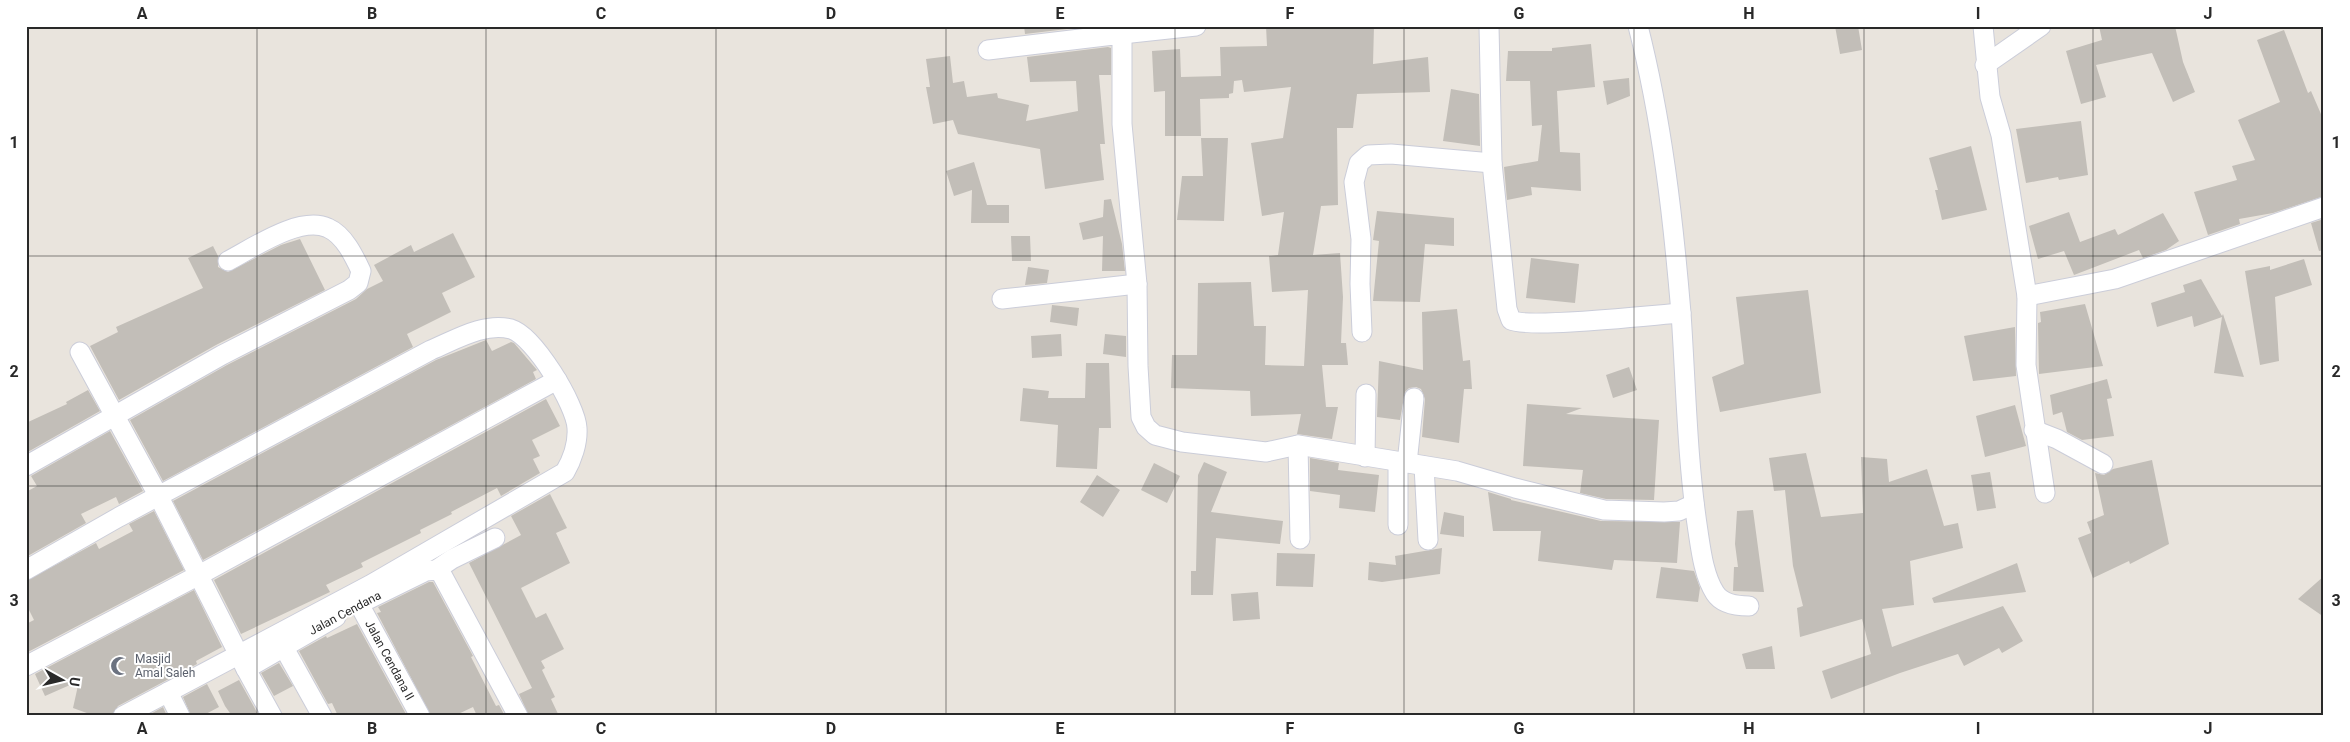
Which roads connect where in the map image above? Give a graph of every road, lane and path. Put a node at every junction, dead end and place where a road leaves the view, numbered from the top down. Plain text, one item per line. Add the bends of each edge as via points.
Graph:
1 (1196, 26) edge
2 (1489, 26) edge
3 (1638, 26) edge
4 (1983, 26) edge
5 (2041, 26) edge
6 (1122, 30) edge
7 (988, 50) dead end
8 (1985, 64) junction
9 (1492, 163) junction
10 (2324, 207) edge
11 (228, 261) dead end
12 (1137, 284) junction
13 (2027, 296) junction
14 (1002, 299) dead end
15 (1680, 313) junction
16 (1362, 332) dead end
17 (80, 352) dead end
18 (557, 380) junction
19 (1366, 394) dead end
20 (1414, 398) dead end
21 (115, 418) junction
22 (2034, 430) junction
23 (1298, 445) junction
24 (1365, 457) junction
25 (1410, 464) junction
26 (2103, 464) dead end
27 (26, 466) edge
28 (2045, 493) dead end
29 (159, 497) junction
30 (1694, 504) junction
31 (1398, 525) dead end
32 (495, 538) dead end
33 (1300, 539) dead end
34 (1428, 540) dead end
35 (26, 570) edge
36 (441, 574) junction
37 (199, 575) junction
38 (359, 604) junction
39 (1749, 606) dead end
40 (283, 646) junction
41 (242, 661) junction
42 (26, 666) edge
43 (168, 692) junction
44 (123, 716) edge
45 (180, 716) edge
46 (272, 716) edge
47 (322, 716) edge
48 (420, 716) edge
49 (518, 716) edge

1 - 6 street
2 - 9 street
3 - 15 street via 1652,82 1666,172
4 - 8 street
5 - 8 street
6 - 7 street
6 - 12 street via 1122,124
8 - 13 street via 2001,135
9 - 15 street via 1507,309 1511,320 1546,322
9 - 16 street via 1391,154 1368,155 1359,163 1354,182 1361,239
10 - 13 street via 2115,279
11 - 21 street via 286,231 317,225 338,235 361,270 358,283 349,290 222,355
12 - 14 street
12 - 23 street via 1141,417 1146,427 1155,435 1221,447 1266,452
13 - 22 street via 2026,365
15 - 30 street
17 - 21 street
18 - 29 street via 528,340 513,330 494,327 431,350
18 - 37 street
18 - 41 street via 575,415 577,429 570,464 564,472
19 - 24 street
20 - 25 street
21 - 27 street
21 - 29 street
22 - 26 street via 2057,438
22 - 28 street
23 - 24 street
23 - 33 street
24 - 25 street
25 - 30 street via 1457,471 1604,510 1679,511
25 - 31 street
25 - 34 street
29 - 35 street
29 - 37 street
30 - 39 street via 1702,553 1715,594 1736,606
32 - 36 street, Jalan Cendana via 452,559
36 - 38 street, Jalan Cendana via 426,571
36 - 49 street
37 - 41 street
37 - 42 street
38 - 40 street, Jalan Cendana
38 - 48 street, Jalan Cendana II
40 - 41 street, Jalan Cendana
40 - 47 street
41 - 43 street
41 - 46 street
43 - 44 street
43 - 45 street

